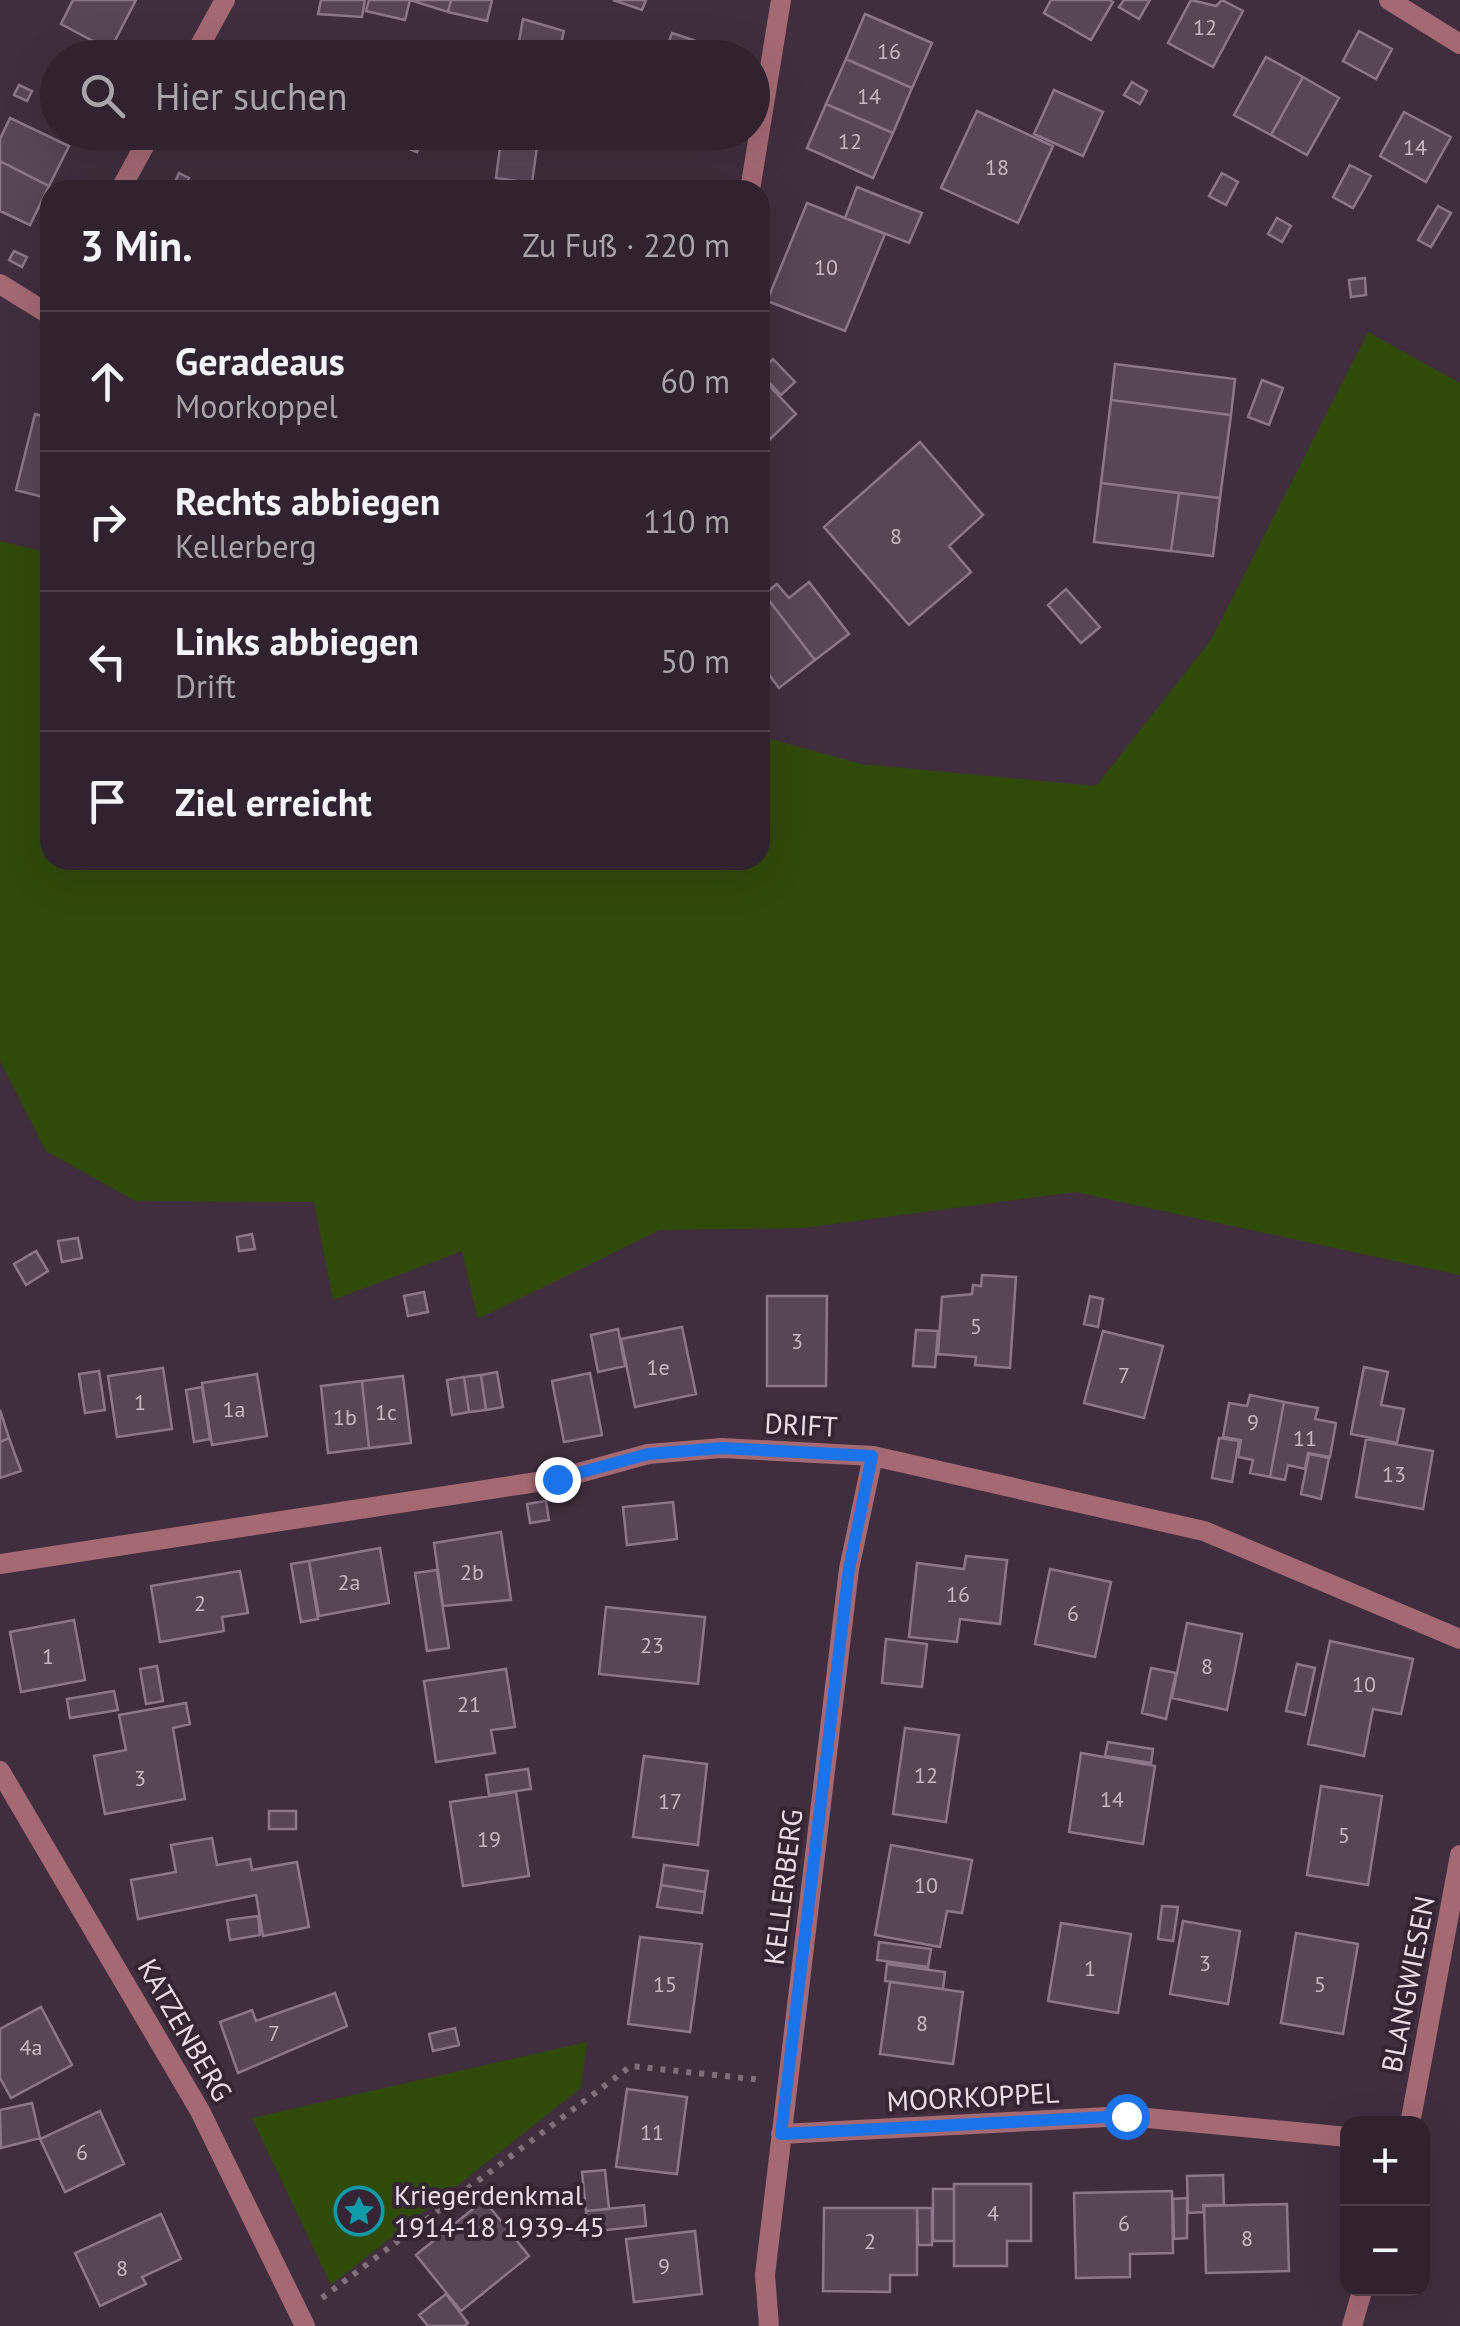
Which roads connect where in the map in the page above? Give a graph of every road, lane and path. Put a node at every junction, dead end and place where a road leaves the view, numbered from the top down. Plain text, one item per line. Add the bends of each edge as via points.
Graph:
1 (225, 0) edge
2 (780, 0) edge
3 (1389, 0) edge
4 (204, 40) edge
5 (1460, 44) edge
6 (770, 63) edge
7 (142, 150) edge
8 (756, 150) edge
9 (126, 180) edge
10 (752, 180) edge
11 (0, 284) edge
12 (40, 308) edge
13 (872, 1456) junction
14 (0, 1564) edge
15 (1460, 1639) edge
16 (0, 1770) edge
17 (1460, 1855) edge
18 (788, 2083) junction
19 (1411, 2116) edge
20 (781, 2134) junction
21 (1340, 2137) edge
22 (1361, 2296) edge
23 (302, 2320) edge
24 (768, 2326) edge
25 (1352, 2326) edge

1 - 4 street
2 - 6 street
3 - 5 street
7 - 9 street
8 - 10 street
11 - 12 street
13 - 14 street, DRIFT via 722,1448 648,1454 557,1479
13 - 15 street, DRIFT via 1204,1531
13 - 18 street, KELLERBERG via 849,1569
16 - 23 street, KATZENBERG via 200,2110
17 - 19 street, BLANGWIESEN
18 - 20 street, KELLERBERG
18 - 23 path via 631,2066
20 - 21 street, MOORKOPPEL via 1126,2116
20 - 24 street, KELLERBERG via 765,2275
22 - 25 street

